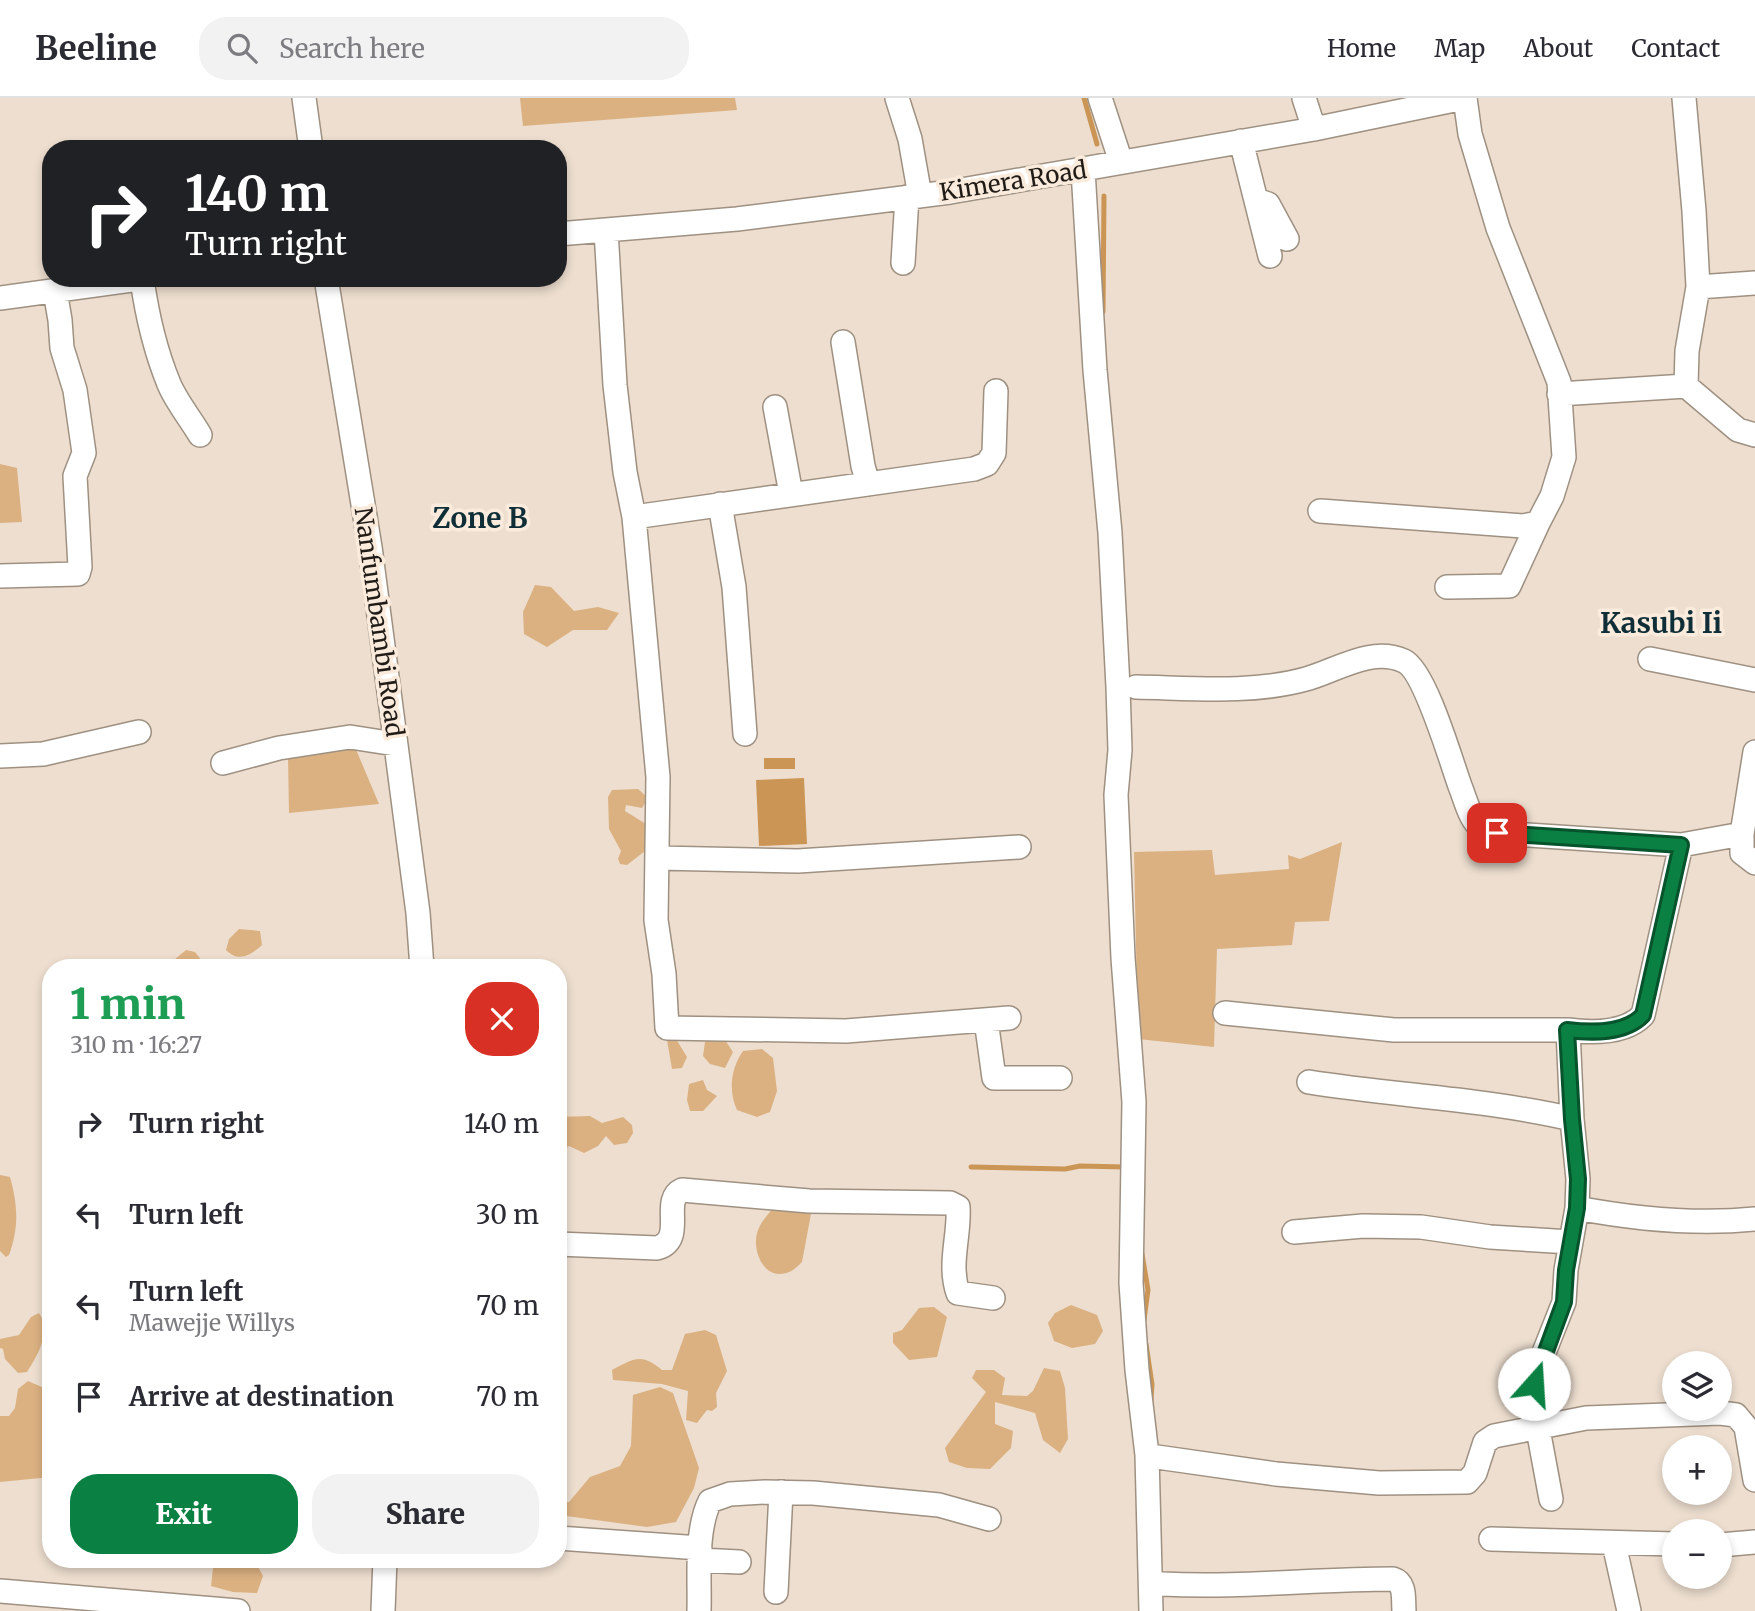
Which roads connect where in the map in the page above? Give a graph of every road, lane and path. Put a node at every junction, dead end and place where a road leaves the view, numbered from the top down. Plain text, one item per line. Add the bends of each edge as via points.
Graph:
1 (304, 98) edge
2 (897, 98) edge
3 (1100, 98) edge
4 (1304, 98) edge
5 (1465, 98) edge
6 (1684, 98) edge
7 (1314, 129) junction
8 (310, 140) edge
9 (1241, 141) junction
10 (1121, 162) junction
11 (1083, 170) junction
12 (913, 196) junction
13 (1256, 199) junction
14 (606, 230) junction
15 (567, 233) edge
16 (1287, 239) dead end
17 (1270, 256) dead end
18 (903, 263) dead end
19 (1755, 283) edge
20 (85, 287) edge
21 (145, 287) edge
22 (327, 287) edge
23 (1699, 287) junction
24 (55, 291) junction
25 (0, 298) edge
26 (843, 342) dead end
27 (1686, 386) junction
28 (996, 391) dead end
29 (1559, 394) junction
30 (775, 407) dead end
31 (201, 435) dead end
32 (1755, 435) edge
33 (868, 484) junction
34 (791, 494) junction
35 (720, 504) junction
36 (1320, 511) dead end
37 (634, 517) junction
38 (1538, 523) junction
39 (0, 576) edge
40 (1447, 587) dead end
41 (1650, 659) dead end
42 (1755, 680) edge
43 (1136, 687) dead end
44 (139, 732) dead end
45 (745, 734) dead end
46 (396, 744) junction
47 (1755, 752) edge
48 (0, 755) edge
49 (223, 763) dead end
50 (1742, 834) junction
51 (1681, 845) junction
52 (1019, 847) dead end
53 (658, 858) junction
54 (1755, 863) edge
55 (421, 959) edge
56 (1225, 1013) dead end
57 (1567, 1030) junction
58 (1060, 1078) dead end
59 (1309, 1082) dead end
60 (1572, 1119) junction
61 (1577, 1208) junction
62 (1755, 1219) edge
63 (1294, 1232) dead end
64 (1570, 1242) junction
65 (567, 1244) edge
66 (993, 1298) dead end
67 (1748, 1415) edge
68 (1536, 1426) junction
69 (1157, 1457) dead end
70 (1755, 1480) edge
71 (780, 1493) junction
72 (1551, 1499) dead end
73 (989, 1519) dead end
74 (567, 1539) edge
75 (1490, 1539) dead end
76 (1755, 1542) edge
77 (1614, 1544) junction
78 (1662, 1544) edge
79 (1732, 1544) edge
80 (700, 1554) junction
81 (739, 1562) dead end
82 (385, 1568) edge
83 (1162, 1584) dead end
84 (0, 1591) edge
85 (776, 1592) dead end
86 (238, 1611) edge
87 (383, 1611) edge
88 (699, 1611) edge
89 (1151, 1611) edge
90 (1404, 1611) edge
91 (1629, 1611) edge

1 - 8 street
2 - 12 street via 910,139
3 - 10 street
4 - 7 street
5 - 7 street, Kimera Road
5 - 29 street via 1470,134 1498,228 1553,365
6 - 23 street
7 - 9 street, Kimera Road
9 - 10 street, Kimera Road
9 - 13 street
10 - 11 street, Kimera Road
11 - 12 street, Kimera Road
11 - 89 street via 1118,687 1116,795 1134,1102 1131,1283 1147,1455
12 - 14 street, Kimera Road
12 - 18 street
13 - 16 street via 1268,204
13 - 17 street
14 - 15 street, Kimera Road
14 - 37 street via 615,385
19 - 23 street
20 - 24 street
21 - 31 street via 149,325 170,385
22 - 46 street, Nanfumbambi Road via 370,547
23 - 27 street via 1687,351
24 - 25 street
24 - 39 street via 84,453 75,476 80,567 78,574
26 - 33 street
27 - 29 street
27 - 32 street via 1738,430
28 - 33 street via 994,453 987,464 974,470
29 - 38 street via 1564,457
30 - 34 street
33 - 34 street
34 - 35 street
35 - 37 street
35 - 45 street via 734,587
36 - 38 street via 1523,526
37 - 53 street via 658,777
38 - 40 street via 1509,586
41 - 42 street
43 - 51 street via 1250,687 1306,679 1354,661 1396,659 1415,670 1467,803 1477,824 1487,831
44 - 48 street via 43,754
46 - 49 street via 350,737
46 - 55 street, Nanfumbambi Road
47 - 50 street
50 - 51 street
50 - 54 street via 1742,853
51 - 57 street via 1643,1015 1630,1025 1607,1030
52 - 53 street via 798,861
53 - 58 street via 656,920 667,1028 846,1031 997,1019 994,1078
56 - 57 street via 1394,1030
57 - 60 street
59 - 60 street via 1527,1108
60 - 61 street
61 - 62 street via 1667,1221
61 - 64 street
63 - 64 street via 1421,1227
64 - 68 street via 1564,1302 1534,1384
65 - 66 street via 665,1246 672,1234 674,1197 682,1190 809,1201 950,1203 958,1207 954,1256 958,1293
67 - 68 street via 1586,1418
67 - 70 street
68 - 69 street via 1488,1439 1467,1482 1379,1483
68 - 72 street
71 - 73 street via 939,1505
71 - 80 street via 713,1499 707,1508
71 - 85 street
74 - 80 street
75 - 77 street
76 - 79 street
77 - 78 street
77 - 91 street
80 - 81 street
80 - 88 street
82 - 87 street
83 - 90 street via 1393,1579 1401,1585
84 - 86 street

